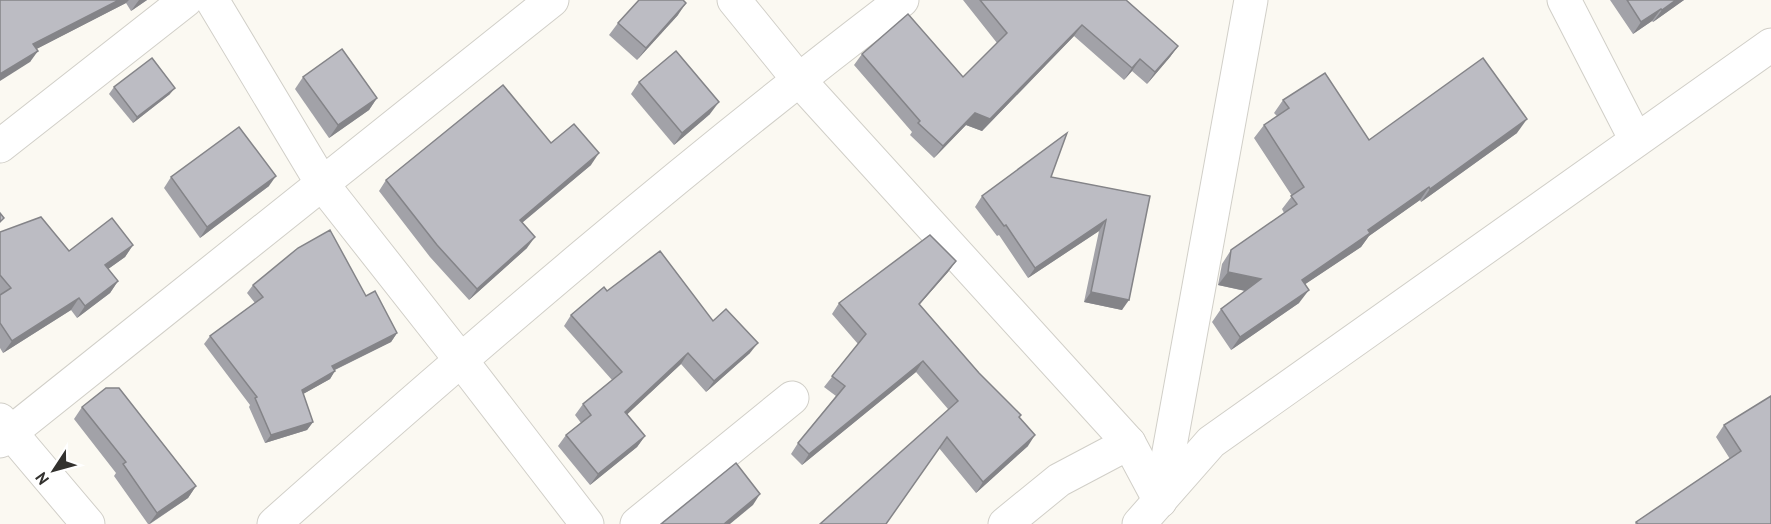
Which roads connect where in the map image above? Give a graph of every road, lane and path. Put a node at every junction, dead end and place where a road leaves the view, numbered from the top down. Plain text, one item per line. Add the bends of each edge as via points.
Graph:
1 (186, 0) edge
2 (212, 0) edge
3 (552, 0) edge
4 (735, 0) edge
5 (902, 0) edge
6 (1251, 0) edge
7 (1564, 0) edge
8 (1771, 45) edge
9 (798, 79) junction
10 (1636, 141) junction
11 (0, 146) edge
12 (323, 185) junction
13 (460, 358) junction
14 (792, 398) dead end
15 (3, 431) edge
16 (1129, 443) junction
17 (1150, 512) edge
18 (88, 524) edge
19 (274, 524) edge
20 (587, 524) edge
21 (637, 524) edge
22 (1005, 524) edge

1 - 11 street
2 - 12 street
3 - 12 street
4 - 9 street
5 - 9 street
6 - 17 street
7 - 10 street
8 - 10 street
9 - 13 street
9 - 16 street
10 - 17 street via 1211,442
12 - 13 street
12 - 15 street
13 - 19 street
13 - 20 street
14 - 21 street
15 - 18 street
16 - 17 street
16 - 22 street via 1059,480

